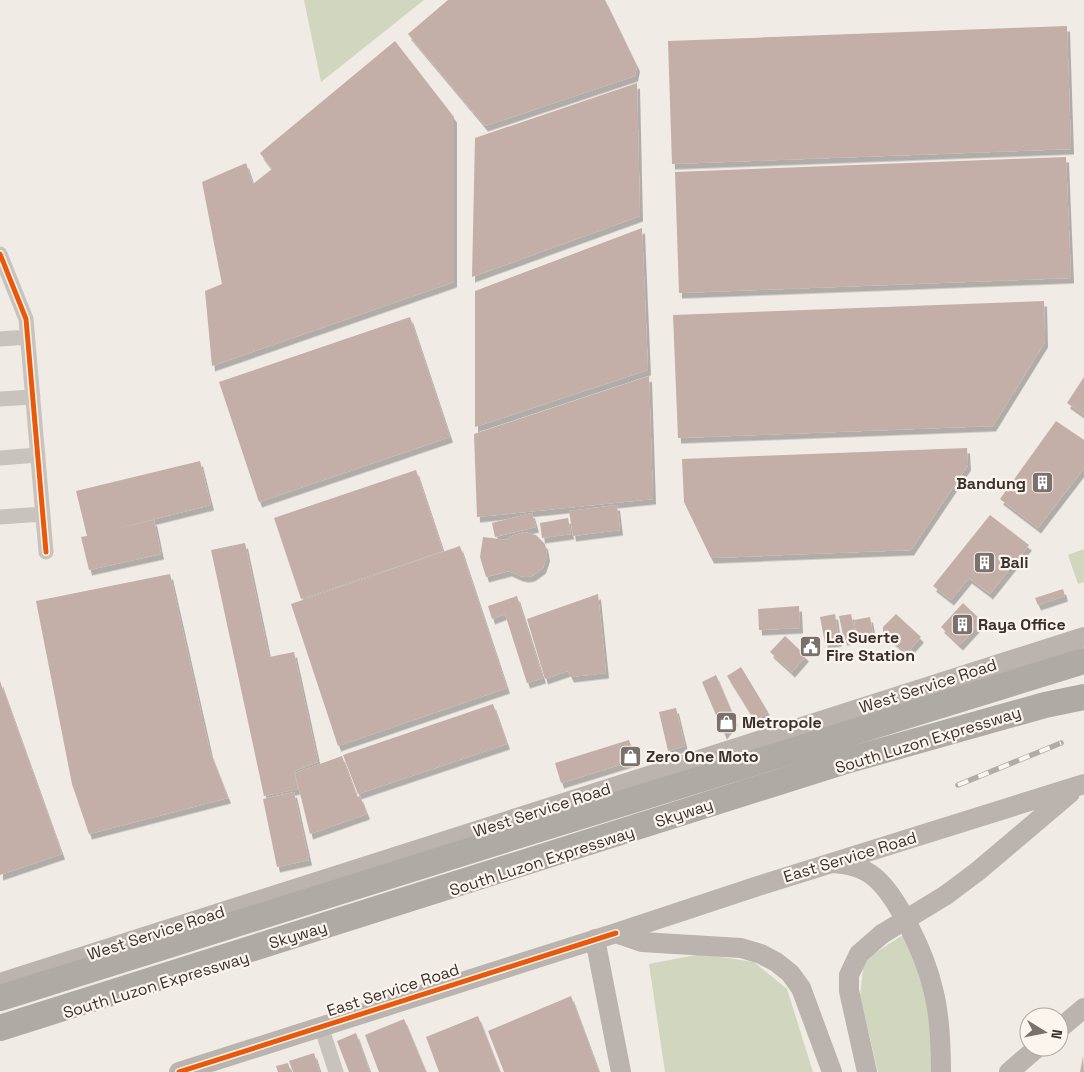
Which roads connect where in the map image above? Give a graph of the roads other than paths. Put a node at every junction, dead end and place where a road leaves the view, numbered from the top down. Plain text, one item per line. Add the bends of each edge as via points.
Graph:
1 (0, 254) edge
2 (5, 277) edge
3 (28, 337) junction
4 (0, 339) edge
5 (33, 397) junction
6 (0, 399) edge
7 (38, 455) junction
8 (0, 458) edge
9 (43, 514) junction
10 (0, 517) edge
11 (46, 552) dead end
12 (1084, 637) edge
13 (1084, 661) edge
14 (1084, 678) edge
15 (1084, 691) edge
16 (1084, 697) edge
17 (1082, 785) edge
18 (829, 863) junction
19 (616, 933) junction
20 (595, 939) junction
21 (0, 983) edge
22 (0, 998) edge
23 (0, 1006) edge
24 (1084, 1008) edge
25 (1069, 1021) edge
26 (321, 1026) junction
27 (0, 1028) edge
28 (0, 1034) edge
29 (1026, 1057) edge
30 (179, 1072) edge
31 (336, 1072) edge
32 (621, 1072) edge
33 (832, 1072) edge
34 (867, 1072) edge
35 (941, 1072) edge
36 (1009, 1072) edge

1 - 2 street
2 - 3 street via 26,319
3 - 4 street
3 - 5 street
5 - 6 street
5 - 7 street
7 - 8 street
7 - 9 street
9 - 10 street
9 - 11 street
12 - 21 main road, West Service Road
13 - 22 highway, South Luzon Expressway
14 - 23 highway, Skyway via 1041,686 840,740
15 - 28 highway, South Luzon Expressway
16 - 27 highway, Skyway, bridge via 1036,707 842,762
17 - 18 main road, East Service Road
17 - 34 main road, bridge via 946,895 882,934 859,954 849,975 849,991
18 - 19 main road, East Service Road
18 - 35 main road via 866,871 885,888 896,905 934,990
19 - 20 main road, East Service Road
19 - 33 main road via 642,942 741,948 776,962 801,988
20 - 26 main road, East Service Road
20 - 32 main road
24 - 25 main road
26 - 30 main road, East Service Road
26 - 31 street
29 - 36 main road

